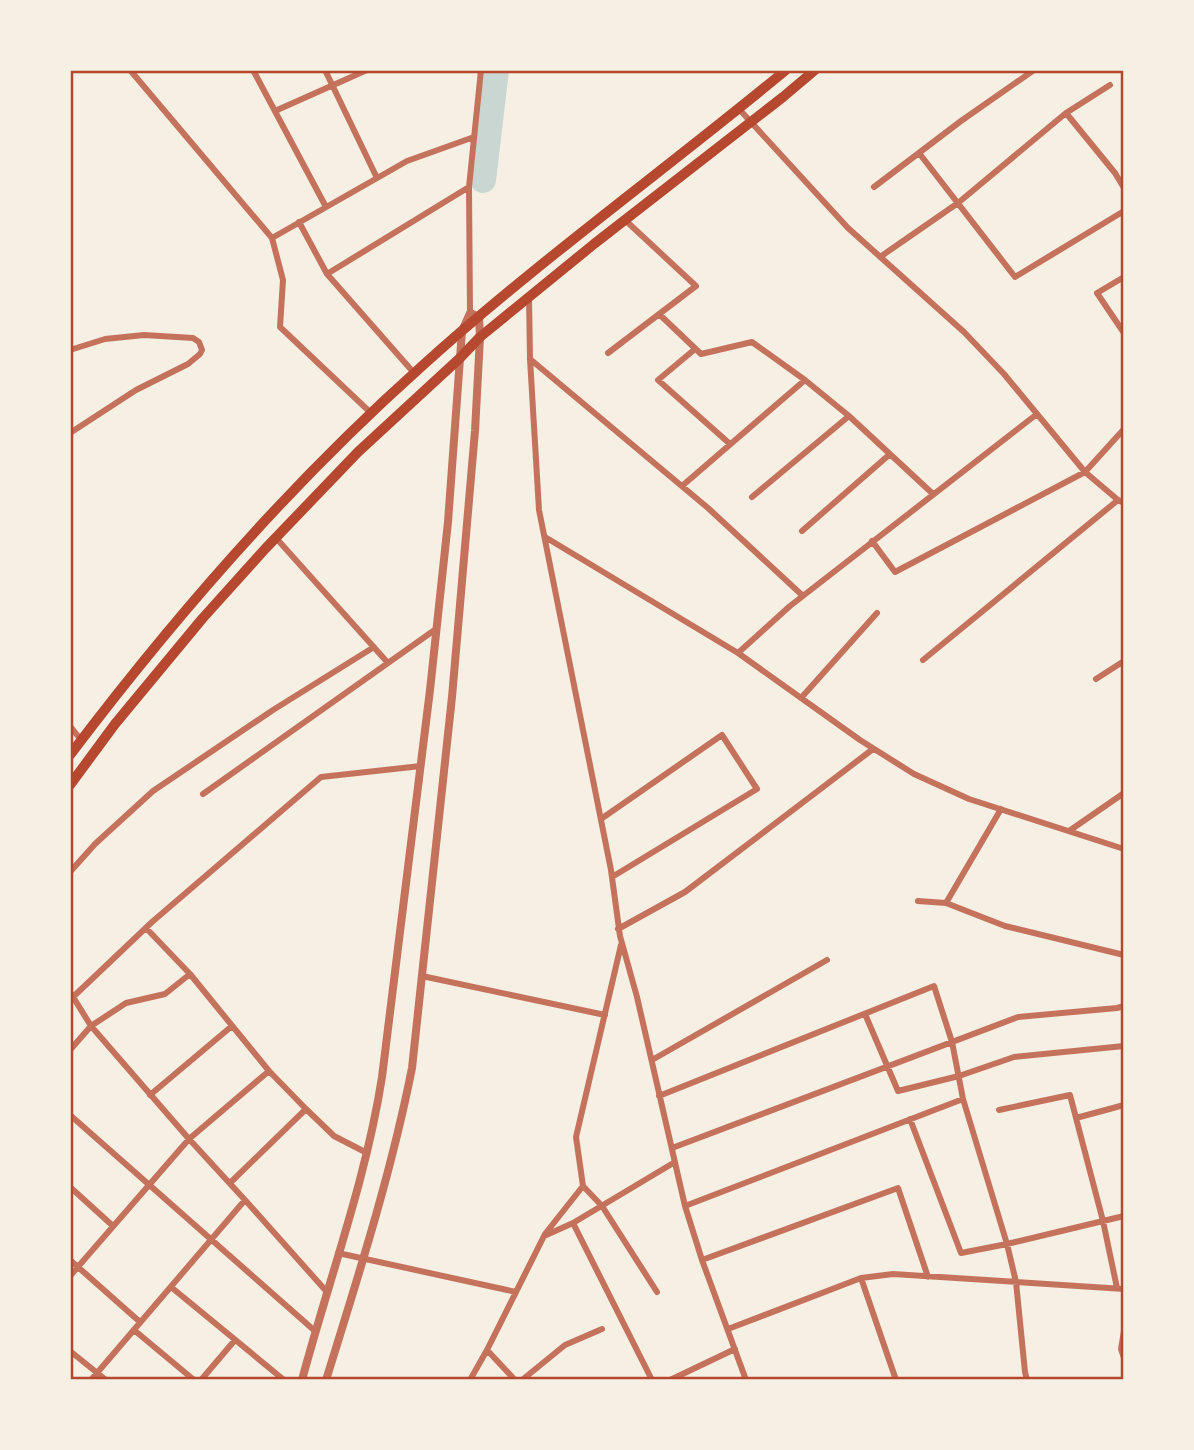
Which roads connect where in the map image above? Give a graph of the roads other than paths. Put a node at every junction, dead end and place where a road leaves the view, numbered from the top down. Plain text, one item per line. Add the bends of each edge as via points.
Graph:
1 (130, 70) edge
2 (253, 70) edge
3 (325, 70) edge
4 (367, 70) edge
5 (481, 70) edge
6 (786, 70) edge
7 (815, 70) edge
8 (1034, 70) edge
9 (332, 85) junction
10 (1110, 85) dead end
11 (739, 109) junction
12 (275, 111) junction
13 (1066, 113) junction
14 (750, 123) junction
15 (474, 137) junction
16 (919, 153) junction
17 (377, 178) junction
18 (469, 187) junction
19 (874, 187) dead end
20 (1124, 188) edge
21 (958, 203) junction
22 (326, 207) junction
23 (1124, 211) edge
24 (625, 220) junction
25 (299, 222) junction
26 (272, 237) junction
27 (880, 257) junction
28 (327, 274) junction
29 (1124, 277) edge
30 (529, 296) junction
31 (659, 314) junction
32 (474, 315) junction
33 (461, 331) junction
34 (1124, 333) edge
35 (480, 337) junction
36 (695, 349) junction
37 (70, 350) edge
38 (608, 353) dead end
39 (460, 358) junction
40 (530, 359) junction
41 (414, 373) junction
42 (805, 380) junction
43 (371, 413) junction
44 (1037, 414) junction
45 (849, 416) junction
46 (1124, 429) edge
47 (70, 433) edge
48 (730, 444) junction
49 (890, 454) junction
50 (1085, 472) junction
51 (682, 486) junction
52 (933, 494) junction
53 (752, 497) dead end
54 (1121, 501) edge
55 (802, 531) dead end
56 (545, 537) junction
57 (276, 538) junction
58 (872, 541) junction
59 (803, 596) junction
60 (877, 613) dead end
61 (436, 629) junction
62 (373, 647) junction
63 (738, 653) junction
64 (923, 660) dead end
65 (1124, 661) edge
66 (388, 663) junction
67 (1096, 679) dead end
68 (801, 698) junction
69 (70, 726) edge
70 (81, 740) junction
71 (873, 748) junction
72 (70, 755) edge
73 (421, 766) junction
74 (70, 785) edge
75 (1124, 793) edge
76 (203, 794) dead end
77 (1001, 809) junction
78 (601, 819) junction
79 (1069, 831) junction
80 (1124, 849) edge
81 (70, 872) edge
82 (612, 877) junction
83 (918, 901) dead end
84 (947, 903) junction
85 (146, 928) junction
86 (618, 929) junction
87 (622, 943) junction
88 (1124, 955) edge
89 (827, 960) dead end
90 (190, 974) junction
91 (422, 976) junction
92 (71, 995) edge
93 (1124, 1006) edge
94 (865, 1014) junction
95 (605, 1015) junction
96 (91, 1026) junction
97 (232, 1026) junction
98 (952, 1042) junction
99 (1124, 1046) edge
100 (70, 1049) edge
101 (652, 1060) junction
102 (888, 1066) junction
103 (269, 1071) junction
104 (959, 1076) junction
105 (150, 1095) junction
106 (660, 1096) junction
107 (963, 1099) junction
108 (1124, 1105) edge
109 (306, 1109) junction
110 (999, 1110) dead end
111 (70, 1115) edge
112 (1076, 1118) junction
113 (910, 1119) junction
114 (189, 1139) junction
115 (672, 1148) junction
116 (367, 1153) junction
117 (675, 1162) junction
118 (230, 1183) junction
119 (149, 1185) junction
120 (583, 1186) junction
121 (70, 1187) edge
122 (245, 1200) junction
123 (602, 1206) junction
124 (685, 1206) junction
125 (1124, 1216) edge
126 (1102, 1221) junction
127 (573, 1223) junction
128 (113, 1226) junction
129 (544, 1236) junction
130 (211, 1239) junction
131 (1007, 1244) junction
132 (338, 1253) junction
133 (70, 1260) edge
134 (363, 1260) junction
135 (702, 1260) junction
136 (78, 1266) junction
137 (70, 1276) edge
138 (928, 1276) junction
139 (862, 1278) junction
140 (1016, 1282) junction
141 (170, 1287) junction
142 (1121, 1289) edge
143 (327, 1292) junction
144 (516, 1292) junction
145 (657, 1293) dead end
146 (140, 1322) junction
147 (602, 1329) dead end
148 (728, 1329) junction
149 (134, 1330) junction
150 (315, 1331) junction
151 (1124, 1331) edge
152 (235, 1340) junction
153 (735, 1349) junction
154 (487, 1350) junction
155 (70, 1351) edge
156 (1124, 1358) edge
157 (97, 1373) junction
158 (91, 1380) edge
159 (106, 1380) edge
160 (194, 1380) edge
161 (201, 1380) edge
162 (284, 1380) edge
163 (302, 1380) edge
164 (326, 1380) edge
165 (470, 1380) edge
166 (515, 1380) edge
167 (523, 1380) edge
168 (653, 1380) edge
169 (670, 1380) edge
170 (746, 1380) edge
171 (896, 1380) edge
172 (1027, 1380) edge

1 - 26 street
2 - 12 street
3 - 9 street
4 - 9 street
5 - 15 street
6 - 11 highway
7 - 14 highway
8 - 16 street
9 - 12 street
9 - 17 street
10 - 13 street
11 - 14 street
11 - 32 highway
12 - 22 street
13 - 20 street
13 - 21 street
14 - 24 highway
14 - 27 street
15 - 17 street via 407,161
15 - 18 street
16 - 19 street
16 - 21 street
17 - 22 street
18 - 28 street
18 - 32 street
21 - 23 street via 1015,276
21 - 27 street
22 - 25 street
24 - 30 highway
24 - 31 street via 696,286
25 - 26 street
25 - 28 street
26 - 43 street via 283,280 280,327
27 - 44 street via 964,332
28 - 41 street
29 - 34 street via 1097,293
30 - 35 highway
30 - 40 street
31 - 36 street
31 - 38 street
32 - 33 highway
32 - 35 street
33 - 39 street
33 - 41 highway
35 - 39 highway
35 - 91 street via 453,697
36 - 42 street via 701,354 752,342
36 - 48 street via 658,380
37 - 47 street via 105,338 144,335 193,338 202,350 188,364 136,390
39 - 57 highway via 358,452
39 - 61 street
40 - 51 street
40 - 56 street via 539,510
41 - 43 highway
42 - 45 street
42 - 48 street
43 - 70 highway via 184,611
44 - 50 street
44 - 52 street
45 - 49 street
45 - 53 street
46 - 50 street
48 - 51 street
49 - 52 street
49 - 55 street
50 - 54 street
50 - 58 street via 895,572
51 - 59 street
52 - 58 street
54 - 64 street
56 - 63 street
56 - 78 street
57 - 62 street
57 - 74 highway via 202,619
58 - 59 street
59 - 63 street
60 - 68 street
61 - 66 street
61 - 73 street
62 - 66 street
62 - 81 street via 153,791
63 - 68 street
65 - 67 street
66 - 76 street
68 - 71 street
69 - 70 street
70 - 72 highway
71 - 77 street via 915,774
71 - 86 street via 685,892
73 - 85 street via 321,777
73 - 116 street via 390,1025
75 - 79 street
77 - 79 street
77 - 84 street
78 - 82 street
78 - 82 street via 722,736 757,789
79 - 80 street
82 - 86 street
83 - 84 street
84 - 88 street via 1005,926
85 - 90 street
85 - 92 street
86 - 87 street
87 - 95 street
87 - 101 street
89 - 101 street
90 - 96 street via 165,994 126,1003
90 - 97 street
91 - 95 street
91 - 134 street via 412,1068
92 - 96 street
93 - 98 street via 1018,1017
94 - 98 street via 934,986
94 - 102 street
94 - 106 street
95 - 120 street via 576,1137
96 - 100 street
96 - 105 street
97 - 103 street
97 - 105 street
98 - 102 street
98 - 104 street
99 - 104 street via 1014,1057
101 - 106 street
102 - 104 street via 898,1091
102 - 115 street
103 - 109 street
103 - 114 street
104 - 107 street
105 - 114 street
106 - 115 street
107 - 113 street
107 - 131 street
108 - 112 street
109 - 116 street via 334,1136
109 - 118 street
110 - 112 street via 1070,1095
111 - 119 street
112 - 126 street
113 - 124 street
113 - 131 street via 961,1253
114 - 118 street
114 - 119 street
115 - 117 street
116 - 132 street
117 - 123 street
117 - 124 street
118 - 122 street
119 - 128 street
119 - 130 street
120 - 123 street
120 - 129 street
121 - 128 street
122 - 130 street
122 - 143 street
123 - 127 street
123 - 145 street
124 - 135 street
125 - 126 street
126 - 131 street
126 - 142 street
127 - 129 street
127 - 168 street
128 - 136 street
129 - 144 street
130 - 141 street
130 - 150 street
131 - 140 street
132 - 134 street
132 - 143 street
133 - 136 street
134 - 144 street
134 - 164 street
135 - 138 street via 898,1188
135 - 148 street
136 - 137 street
136 - 146 street
138 - 139 street
138 - 140 street
139 - 148 street
139 - 171 street
140 - 142 street
140 - 172 street
141 - 146 street
141 - 152 street
143 - 150 street
144 - 154 street
146 - 149 street
147 - 167 street via 565,1345
148 - 153 street
149 - 157 street
149 - 160 street
150 - 163 street
151 - 156 street
152 - 161 street
152 - 162 street
153 - 169 street
153 - 170 street
154 - 165 street
154 - 166 street
155 - 157 street
157 - 158 street
157 - 159 street

